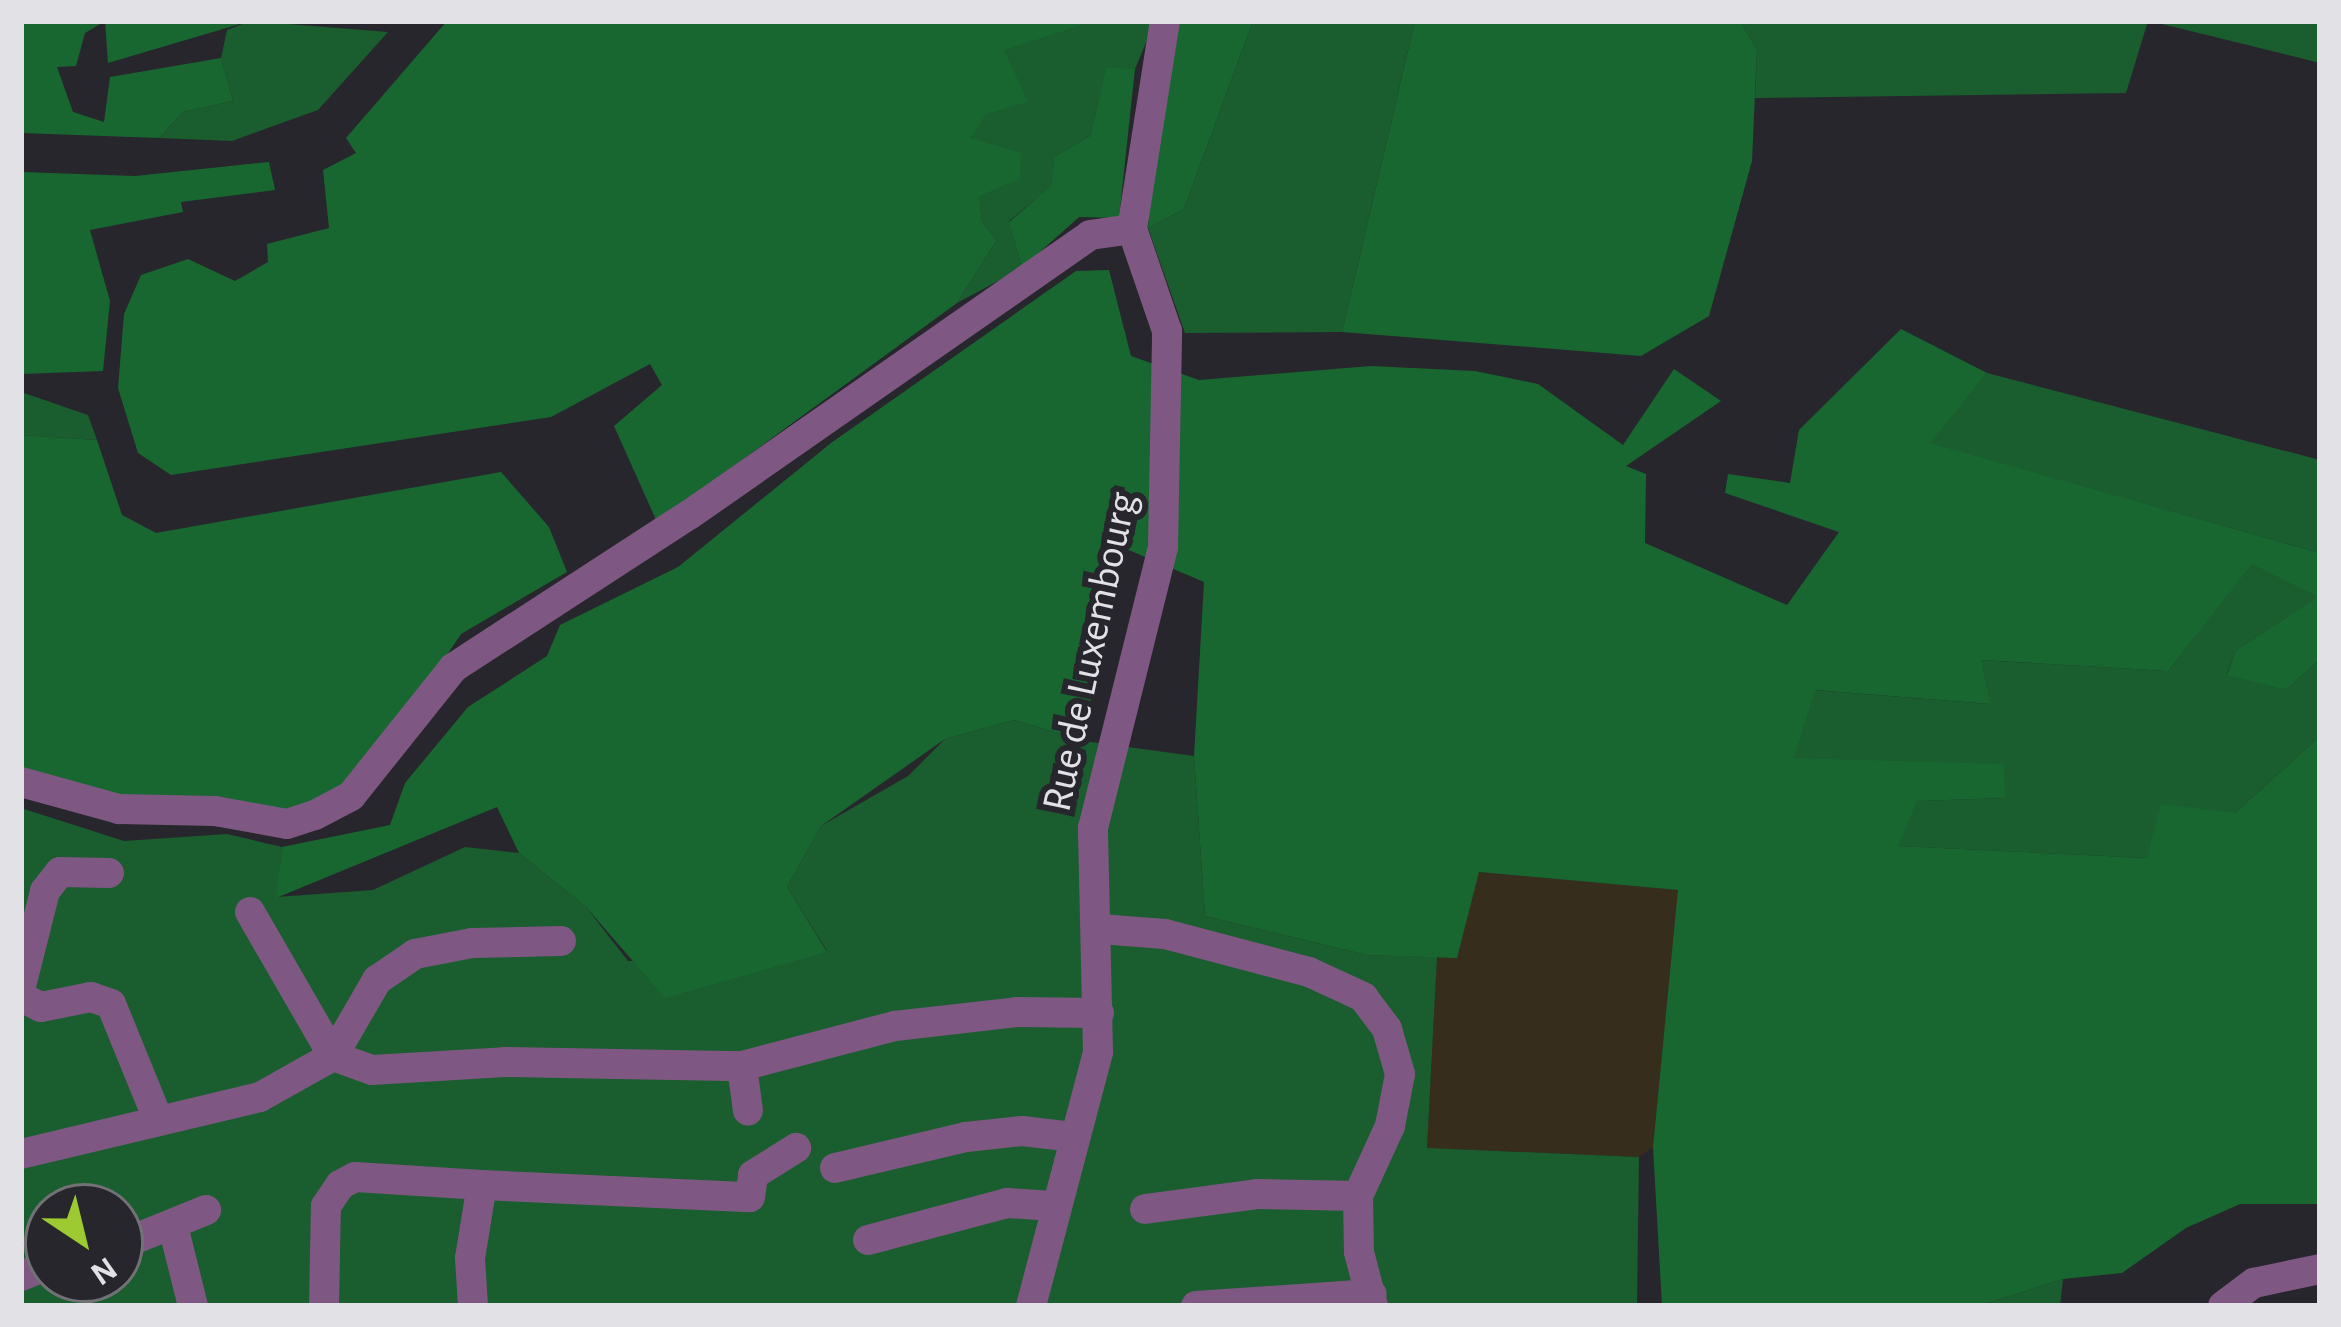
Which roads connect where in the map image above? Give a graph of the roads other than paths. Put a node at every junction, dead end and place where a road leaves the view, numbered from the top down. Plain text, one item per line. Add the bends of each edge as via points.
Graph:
1 (1165, 21) edge
2 (1132, 229) junction
3 (21, 782) edge
4 (109, 873) dead end
5 (250, 913) dead end
6 (1100, 929) junction
7 (561, 941) dead end
8 (21, 986) edge
9 (21, 997) edge
10 (1099, 1013) junction
11 (333, 1055) junction
12 (742, 1066) junction
13 (748, 1112) dead end
14 (158, 1119) junction
15 (1073, 1137) junction
16 (796, 1148) dead end
17 (21, 1154) edge
18 (835, 1168) dead end
19 (482, 1185) junction
20 (1358, 1196) junction
21 (1053, 1206) junction
22 (1145, 1209) dead end
23 (206, 1210) dead end
24 (174, 1230) junction
25 (144, 1238) edge
26 (868, 1240) dead end
27 (2320, 1269) edge
28 (1372, 1300) edge
29 (193, 1306) edge
30 (324, 1306) edge
31 (472, 1306) edge
32 (1031, 1306) edge
33 (1196, 1306) edge
34 (2223, 1306) edge

1 - 2 street, Rue de Luxembourg
2 - 3 street via 1090,235 689,515 453,668 351,796 315,814 287,824 215,811 119,809
2 - 6 street, Rue de Luxembourg via 1167,331 1169,461 1163,547 1094,828
4 - 8 street via 60,872 45,891
5 - 11 street
6 - 10 street, Rue de Luxembourg
6 - 20 street via 1165,934 1309,972 1363,997 1387,1029 1400,1074 1390,1126
7 - 11 street via 415,954 376,980
9 - 14 street via 41,1006 91,997 111,1004
10 - 12 street via 1017,1012 895,1026
10 - 15 street, Rue de Luxembourg via 1098,1052
11 - 12 street via 372,1070 505,1062
11 - 14 street via 260,1097
12 - 13 street
14 - 17 street
15 - 18 street via 966,1137
15 - 21 street, Rue de Luxembourg
16 - 19 street via 753,1175 750,1197
19 - 30 street via 355,1178 340,1185 326,1207
19 - 31 street
20 - 22 street via 1257,1194
20 - 28 street via 1359,1252
21 - 26 street via 1006,1203
21 - 32 street, Rue de Luxembourg
23 - 24 street
24 - 25 street
24 - 29 street
27 - 34 street via 2254,1283
28 - 33 street

